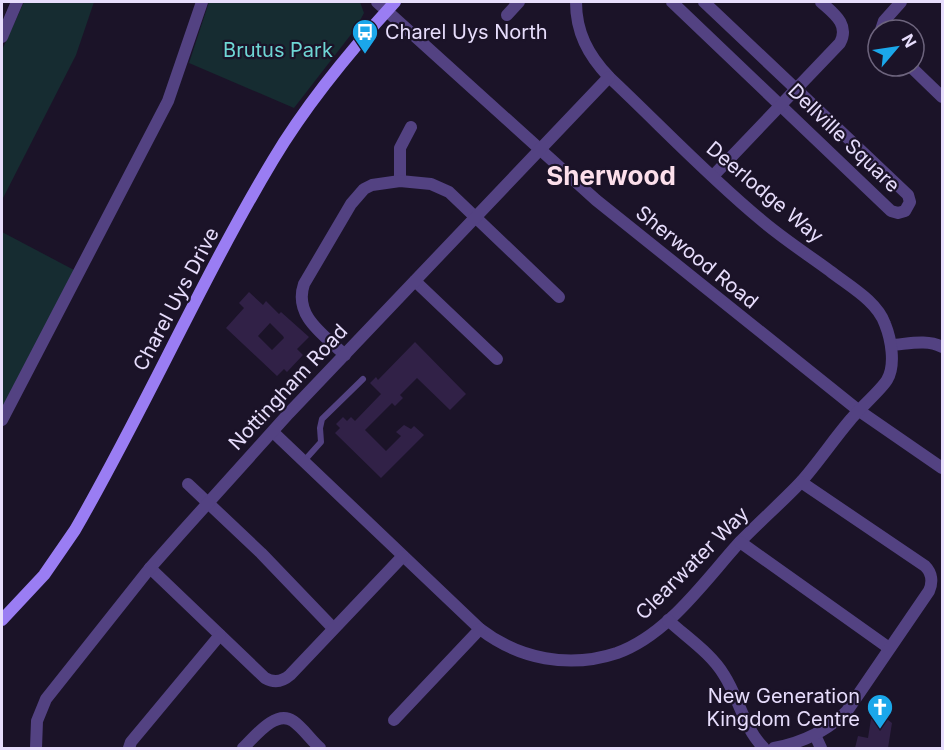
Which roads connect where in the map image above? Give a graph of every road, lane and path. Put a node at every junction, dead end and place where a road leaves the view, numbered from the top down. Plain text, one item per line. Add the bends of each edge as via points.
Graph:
1 (17, 2) edge
2 (202, 2) edge
3 (377, 2) edge
4 (519, 2) edge
5 (575, 2) edge
6 (672, 2) edge
7 (704, 2) edge
8 (821, 2) edge
9 (901, 2) edge
10 (391, 6) edge
11 (507, 15) dead end
12 (887, 18) edge
13 (2, 37) edge
14 (609, 77) junction
15 (924, 78) edge
16 (796, 89) junction
17 (941, 93) edge
18 (781, 105) junction
19 (411, 127) dead end
20 (540, 150) junction
21 (713, 176) junction
22 (400, 181) junction
23 (475, 217) junction
24 (415, 281) junction
25 (559, 297) dead end
26 (891, 345) junction
27 (942, 347) edge
28 (345, 355) junction
29 (497, 359) dead end
30 (363, 379) dead end
31 (858, 410) junction
32 (2, 420) edge
33 (273, 432) junction
34 (304, 461) junction
35 (942, 468) edge
36 (801, 482) junction
37 (188, 484) dead end
38 (208, 503) junction
39 (740, 542) junction
40 (403, 556) junction
41 (150, 568) junction
42 (2, 620) edge
43 (668, 620) junction
44 (333, 628) junction
45 (480, 629) junction
46 (220, 635) junction
47 (889, 648) junction
48 (394, 720) dead end
49 (815, 735) junction
50 (36, 748) edge
51 (129, 748) edge
52 (243, 748) edge
53 (320, 748) edge
54 (764, 748) edge
55 (774, 748) edge
56 (821, 748) edge

1 - 13 street
2 - 32 street via 168,101
3 - 10 street, Sherwood Road
4 - 11 street
5 - 14 street, Deerlodge Way via 583,40
6 - 18 street, Dellville Square
7 - 16 street, Dellville Square
8 - 16 street via 841,21 842,39
9 - 12 street
10 - 20 street, Sherwood Road
10 - 42 main road, Charel Uys Drive via 312,101 282,145 75,530 44,575
14 - 20 street, Nottingham Road
14 - 21 street, Deerlodge Way
15 - 17 street
16 - 18 street
16 - 18 street, Dellville Square via 908,195 908,208 898,213 891,211
18 - 21 street
19 - 22 street via 400,147
20 - 23 street, Nottingham Road
20 - 31 street, Sherwood Road via 596,200
21 - 26 street, Deerlodge Way via 762,221 880,312
22 - 23 street via 441,186
22 - 28 street via 372,185 357,196 304,284 301,297 306,316
23 - 24 street, Nottingham Road
23 - 25 street
24 - 28 street, Nottingham Road
24 - 29 street
26 - 27 street via 925,342
26 - 31 street, Deerlodge Way via 887,380
28 - 33 street, Nottingham Road
30 - 34 lane via 322,420 321,442
31 - 35 street, Sherwood Road
31 - 36 street, Clearwater Way
33 - 34 street, Clearwater Way
33 - 38 street, Nottingham Road
34 - 40 street, Clearwater Way
36 - 39 street, Clearwater Way
36 - 47 street via 929,571 929,591
37 - 38 street
38 - 41 street, Nottingham Road
38 - 44 street
39 - 43 street, Clearwater Way
39 - 47 street
40 - 44 street
40 - 45 street, Clearwater Way
41 - 46 street
41 - 50 street, Nottingham Road via 46,699 37,721
43 - 45 street, Clearwater Way via 628,648 584,661 529,655
43 - 54 street via 723,673 751,731
44 - 46 street via 280,681 265,678
45 - 48 street
46 - 51 street
47 - 49 street via 847,711
49 - 55 street
49 - 56 street
52 - 53 street via 274,720 287,719

